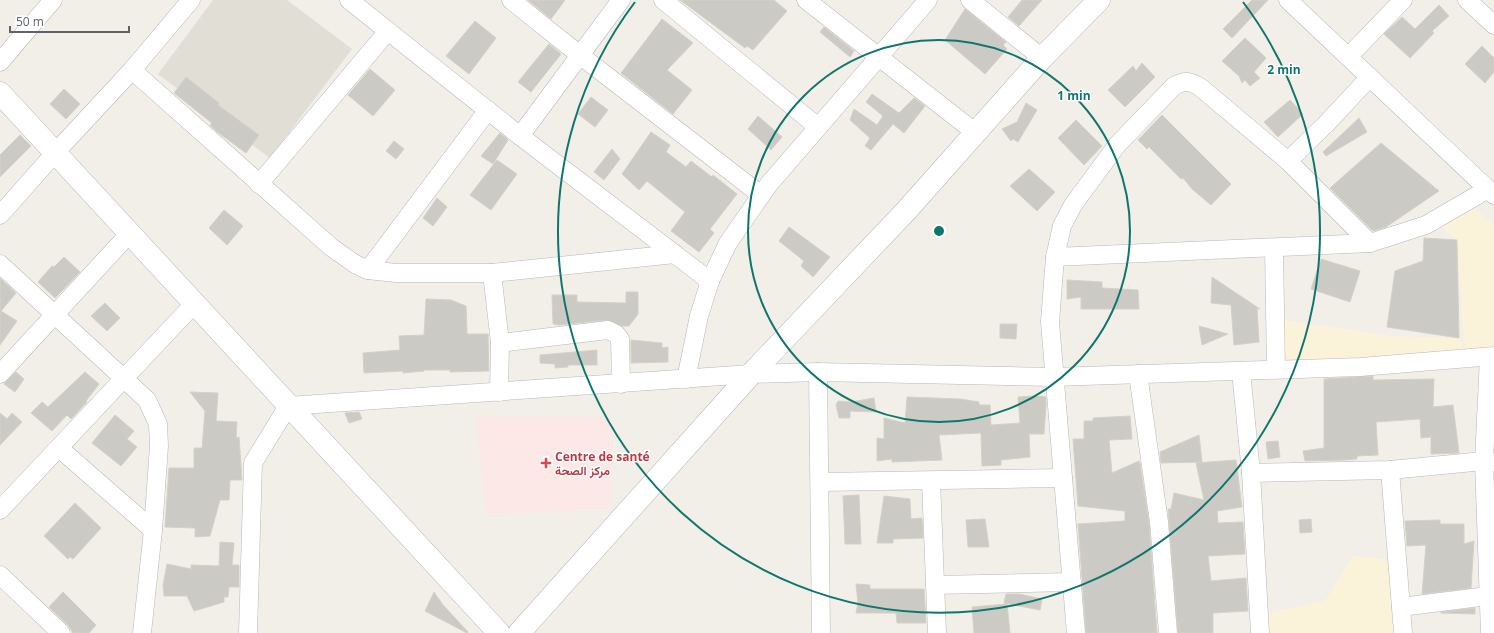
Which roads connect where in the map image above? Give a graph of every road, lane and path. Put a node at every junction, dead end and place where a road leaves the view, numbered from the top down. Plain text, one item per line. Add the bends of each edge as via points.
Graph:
1 (53, 0) edge
2 (191, 0) edge
3 (349, 0) edge
4 (511, 0) edge
5 (621, 0) edge
6 (663, 0) edge
7 (806, 0) edge
8 (928, 0) edge
9 (970, 0) edge
10 (1099, 0) edge
11 (1288, 0) edge
12 (1403, 0) edge
13 (1467, 0) edge
14 (1494, 25) edge
15 (388, 30) junction
16 (581, 56) junction
17 (879, 57) junction
18 (1348, 57) junction
19 (1042, 58) junction
20 (0, 62) edge
21 (132, 70) junction
22 (1370, 77) junction
23 (0, 93) edge
24 (488, 110) junction
25 (818, 127) junction
26 (976, 133) junction
27 (520, 136) junction
28 (55, 153) junction
29 (1288, 161) junction
30 (259, 184) junction
31 (1491, 192) edge
32 (761, 195) junction
33 (0, 215) edge
34 (129, 234) junction
35 (1370, 243) junction
36 (1274, 248) junction
37 (675, 254) junction
38 (1055, 257) junction
39 (0, 264) edge
40 (368, 270) junction
41 (492, 273) junction
42 (710, 281) junction
43 (194, 304) junction
44 (56, 315) junction
45 (500, 343) junction
46 (1491, 356) edge
47 (1276, 370) junction
48 (1241, 371) junction
49 (818, 372) junction
50 (0, 374) edge
51 (751, 374) junction
52 (1138, 374) junction
53 (1053, 377) junction
54 (124, 379) junction
55 (686, 379) junction
56 (621, 384) junction
57 (499, 392) junction
58 (288, 406) junction
59 (59, 448) junction
60 (1489, 462) edge
61 (1390, 470) junction
62 (1251, 473) junction
63 (1063, 478) junction
64 (931, 481) junction
65 (820, 482) junction
66 (0, 510) edge
67 (153, 530) junction
68 (0, 575) edge
69 (1072, 582) junction
70 (934, 585) junction
71 (1488, 596) junction
72 (1401, 607) junction
73 (61, 633) edge
74 (142, 633) edge
75 (248, 633) edge
76 (500, 633) edge
77 (519, 633) edge
78 (821, 633) edge
79 (938, 633) edge
80 (1076, 633) edge
81 (1168, 633) edge
82 (1260, 633) edge
83 (1403, 633) edge
84 (1490, 633) edge

1 - 20 street
2 - 21 street
3 - 15 street
4 - 16 street
5 - 16 street
6 - 25 street
7 - 17 street
8 - 17 street
9 - 19 street
10 - 19 street
11 - 18 street
12 - 18 street
13 - 14 street
15 - 24 street
15 - 30 street
16 - 27 street
16 - 32 street
17 - 25 street
17 - 26 street
18 - 22 street
19 - 26 street
21 - 28 street
21 - 30 street
22 - 29 street
22 - 31 street
23 - 28 street
24 - 27 street
24 - 40 street
25 - 32 street
26 - 51 street
27 - 37 street
28 - 33 street
28 - 34 street
29 - 35 street
29 - 38 street via 1200,87 1189,81 1182,82 1174,86 1117,145 1073,205 1062,226
30 - 40 street via 331,247
31 - 35 street via 1426,225
32 - 42 street via 728,243
34 - 43 street
34 - 44 street
35 - 36 street
36 - 38 street
36 - 47 street
37 - 41 street
37 - 42 street
38 - 53 street via 1050,322
39 - 44 street
40 - 41 street via 396,273
41 - 45 street
42 - 55 street via 699,316
43 - 54 street
43 - 58 street
44 - 50 street
44 - 54 street
45 - 56 street via 608,330 620,339
45 - 57 street
46 - 47 street
46 - 60 street
47 - 48 street
48 - 52 street
48 - 62 street
49 - 51 street
49 - 53 street
49 - 65 street
51 - 55 street
51 - 77 street
52 - 53 street
52 - 81 street via 1159,522
53 - 63 street
54 - 59 street
54 - 67 street via 147,400 158,424 159,446
55 - 56 street
56 - 57 street
57 - 58 street
58 - 75 street via 253,464
58 - 76 street
59 - 66 street
59 - 67 street
60 - 61 street
60 - 71 street
61 - 62 street
61 - 72 street
62 - 82 street
63 - 64 street
63 - 69 street
64 - 65 street
64 - 70 street
65 - 78 street
67 - 74 street
68 - 73 street
69 - 70 street
69 - 80 street
70 - 79 street
71 - 72 street
71 - 84 street
72 - 83 street

